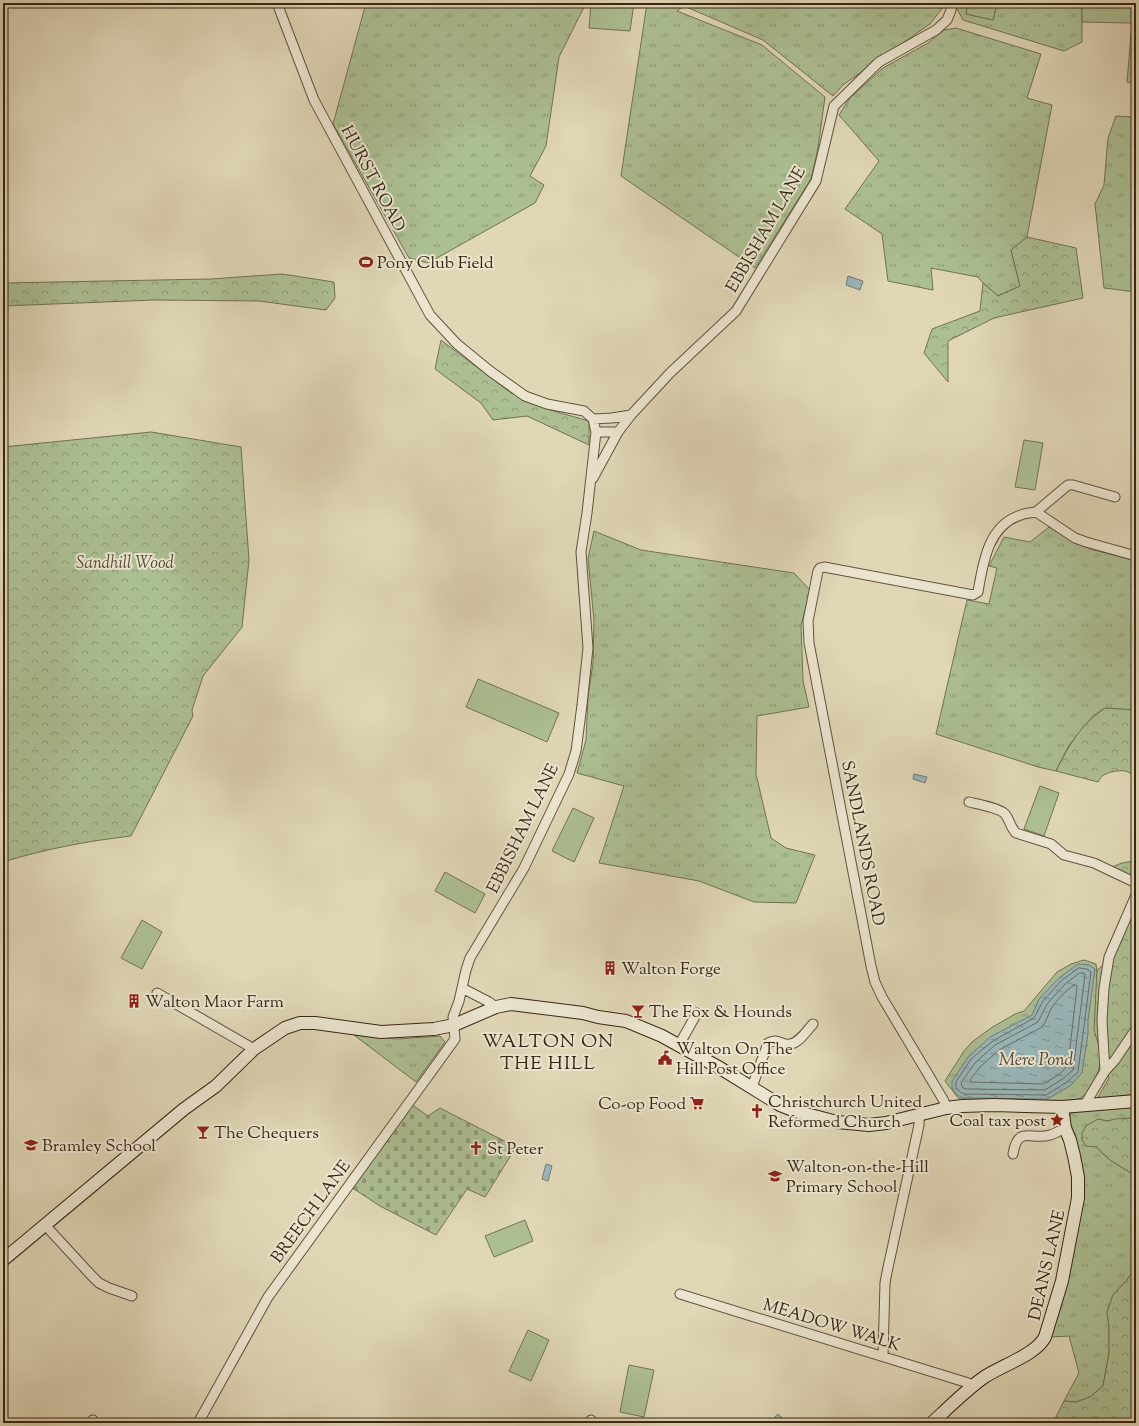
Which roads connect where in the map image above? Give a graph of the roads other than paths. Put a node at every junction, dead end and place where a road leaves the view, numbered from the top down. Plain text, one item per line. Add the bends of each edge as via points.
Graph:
1 (277, 3) edge
2 (952, 3) edge
3 (631, 415) junction
4 (593, 419) junction
5 (596, 432) junction
6 (618, 432) junction
7 (590, 482) junction
8 (1115, 497) dead end
9 (1036, 512) junction
10 (1136, 556) edge
11 (969, 802) dead end
12 (1136, 885) edge
13 (1136, 895) edge
14 (462, 988) junction
15 (157, 993) dead end
16 (496, 1007) junction
17 (697, 1013) dead end
18 (814, 1024) dead end
19 (454, 1025) junction
20 (1136, 1029) edge
21 (679, 1045) junction
22 (254, 1049) junction
23 (1105, 1071) junction
24 (752, 1088) junction
25 (1136, 1101) edge
26 (1084, 1106) junction
27 (1062, 1107) junction
28 (946, 1108) junction
29 (919, 1114) junction
30 (1065, 1128) junction
31 (1013, 1154) dead end
32 (45, 1225) junction
33 (3, 1260) edge
34 (680, 1294) dead end
35 (132, 1296) dead end
36 (883, 1356) junction
37 (973, 1385) junction
38 (198, 1423) edge
39 (932, 1423) edge

1 - 4 street, HURST ROAD via 314,100 430,315 468,353 525,396 547,404 584,411
2 - 3 street, EBBISHAM LANE via 947,20 942,25 879,62 834,106 816,181 736,311 670,373
3 - 4 street
3 - 6 street, EBBISHAM LANE
4 - 5 street, EBBISHAM LANE
5 - 6 street
5 - 7 street, EBBISHAM LANE
6 - 7 street, EBBISHAM LANE
7 - 14 street, EBBISHAM LANE via 581,552 588,648 576,751 569,774 524,868 470,958
8 - 9 street via 1068,485
9 - 10 street via 1075,538
9 - 28 street, SANDLANDS ROAD via 1019,515 993,537 983,565 978,592 973,595 824,567 818,571 808,621 809,643 871,966 882,997 944,1100
11 - 12 street via 1000,810 1016,833 1051,844 1064,855 1094,863
13 - 23 street via 1109,958 1102,1021
14 - 16 street
14 - 19 street, EBBISHAM LANE via 453,1017
15 - 22 street
16 - 19 main road
16 - 21 main road via 511,1004 626,1021
17 - 21 street
18 - 24 street via 795,1043 788,1045 774,1040 768,1042
19 - 22 main road via 434,1029 381,1032 300,1023 285,1028
19 - 38 street, BREECH LANE via 454,1039 264,1304
20 - 23 street via 1116,1060
21 - 24 main road
22 - 32 main road via 216,1086 184,1109
23 - 26 street
24 - 29 main road via 780,1105 837,1122 869,1125
25 - 26 main road
26 - 27 main road
27 - 28 main road via 994,1105
27 - 30 main road, DEANS LANE
28 - 29 main road
29 - 36 street via 916,1143 885,1283
30 - 31 street via 1051,1135 1030,1135 1020,1138 1016,1141
30 - 37 main road, DEANS LANE via 1078,1177 1078,1198 1062,1281 1047,1333 1042,1343 1032,1351
32 - 33 main road
32 - 35 street via 90,1275 109,1288
34 - 36 street, MEADOW WALK
36 - 37 street, MEADOW WALK
37 - 39 main road, DEANS LANE

